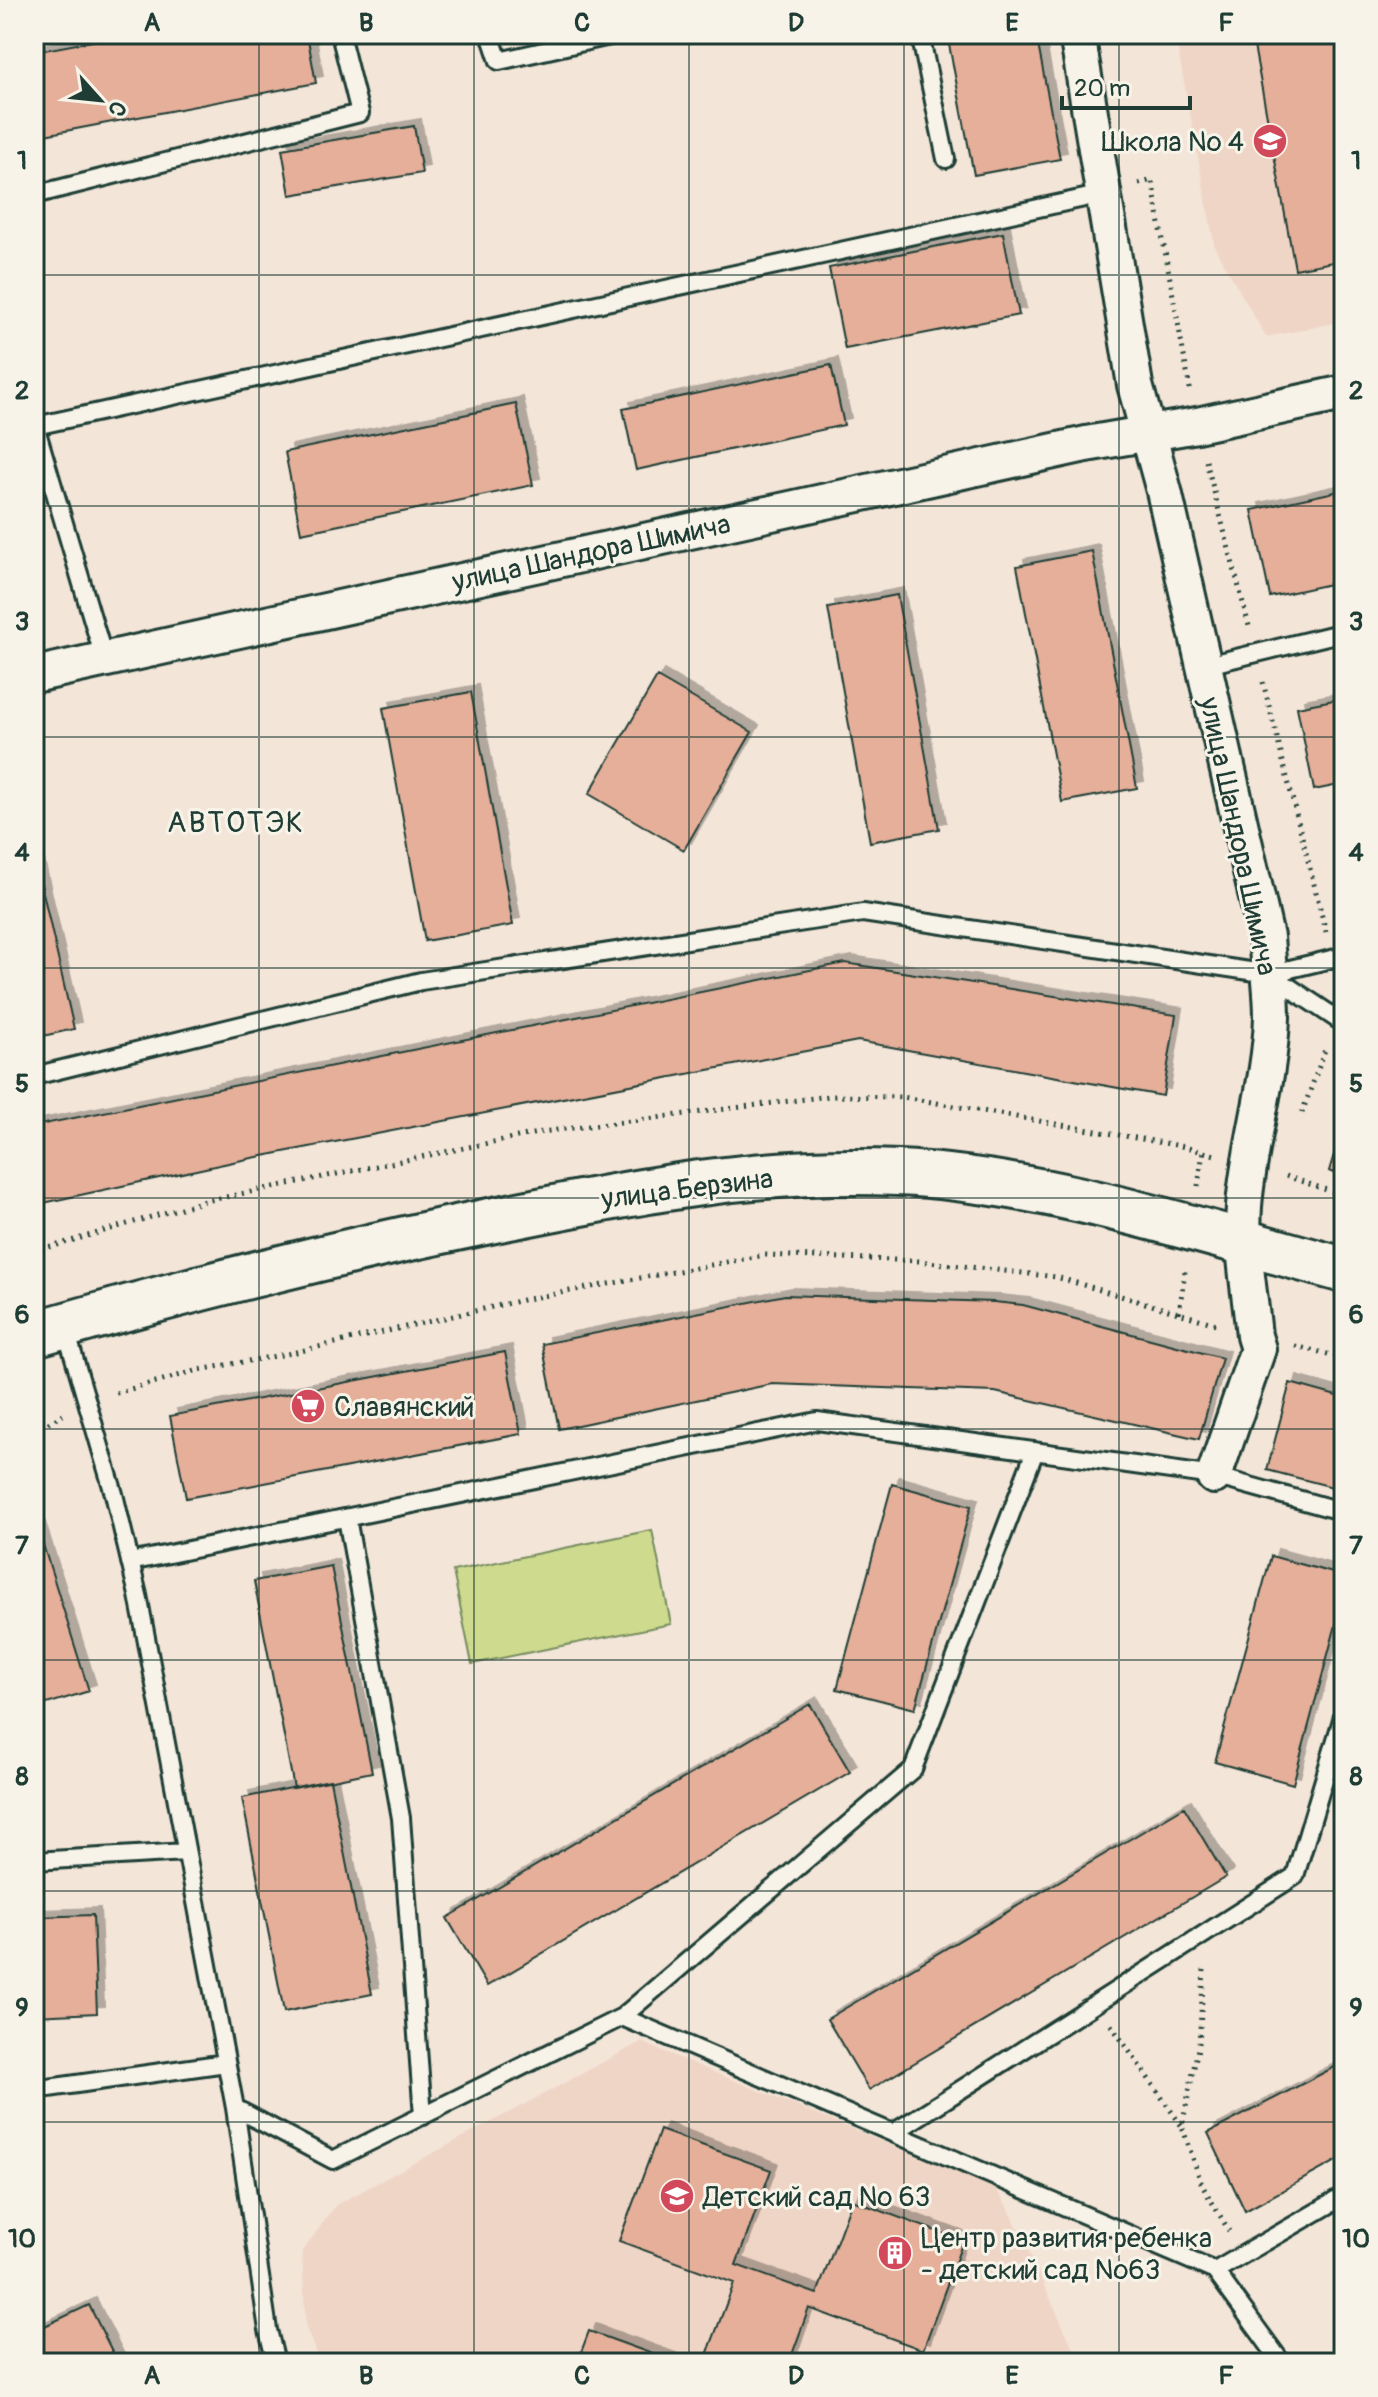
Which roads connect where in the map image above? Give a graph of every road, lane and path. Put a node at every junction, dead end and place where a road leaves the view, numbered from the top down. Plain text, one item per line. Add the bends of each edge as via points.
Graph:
1 (340, 34) edge
2 (490, 34) edge
3 (619, 34) edge
4 (920, 34) edge
5 (1077, 34) edge
6 (946, 159) dead end
7 (1103, 194) junction
8 (34, 195) edge
9 (1344, 393) edge
10 (34, 424) edge
11 (1148, 434) junction
12 (1344, 632) edge
13 (104, 658) junction
14 (1203, 666) junction
15 (34, 675) edge
16 (1344, 956) edge
17 (1269, 974) junction
18 (1344, 1021) edge
19 (34, 1076) edge
20 (1245, 1244) junction
21 (1344, 1270) edge
22 (50, 1330) edge
23 (1254, 1336) junction
24 (1344, 1358) edge
25 (87, 1402) junction
26 (34, 1431) edge
27 (1035, 1451) junction
28 (1214, 1476) junction
29 (1344, 1512) edge
30 (347, 1518) junction
31 (130, 1562) junction
32 (1344, 1713) edge
33 (186, 1852) junction
34 (34, 1861) edge
35 (1206, 1933) junction
36 (1097, 2003) junction
37 (622, 2017) junction
38 (226, 2063) junction
39 (34, 2090) edge
40 (235, 2108) junction
41 (423, 2116) junction
42 (1182, 2126) junction
43 (893, 2133) junction
44 (1344, 2196) edge
45 (1243, 2254) junction
46 (1215, 2271) junction
47 (276, 2363) edge
48 (1282, 2363) edge

1 - 8 lane via 360,113
2 - 3 lane via 499,61
4 - 6 lane
5 - 7 street, улица Шандора Шимича
7 - 10 lane
7 - 11 street, улица Шандора Шимича
9 - 11 street, улица Шандора Шимича
10 - 13 lane
11 - 13 street, улица Шандора Шимича
11 - 14 street, улица Шандора Шимича
12 - 14 lane
13 - 15 street, улица Шандора Шимича
14 - 17 street, улица Шандора Шимича via 1266,937
16 - 17 lane
17 - 18 lane
17 - 19 lane via 863,913 421,981
17 - 20 street, улица Шандора Шимича via 1272,1017 1246,1191
20 - 21 street, улица Берзина
20 - 22 street, улица Берзина via 1072,1199 951,1177 851,1171 764,1177 622,1193 382,1243
20 - 23 street, улица Шандора Шимича
22 - 25 lane
23 - 24 path
23 - 25 path via 1056,1277 919,1261 765,1255 527,1299 199,1370
23 - 28 street, улица Шандора Шимича via 1258,1349
25 - 26 path
25 - 31 lane
27 - 28 lane
27 - 30 lane via 817,1421
27 - 37 lane via 913,1769
28 - 29 lane
30 - 31 lane
30 - 41 lane via 401,1818
31 - 33 lane
32 - 35 lane via 1295,1876
33 - 34 lane
33 - 38 lane
35 - 36 lane
35 - 42 path via 1199,2043
36 - 42 path
36 - 43 lane
37 - 41 lane
37 - 43 lane
38 - 39 lane
38 - 40 lane
40 - 41 lane via 333,2160
40 - 47 lane
42 - 45 path via 1202,2185
43 - 46 lane
44 - 45 lane
45 - 46 lane
46 - 48 lane

